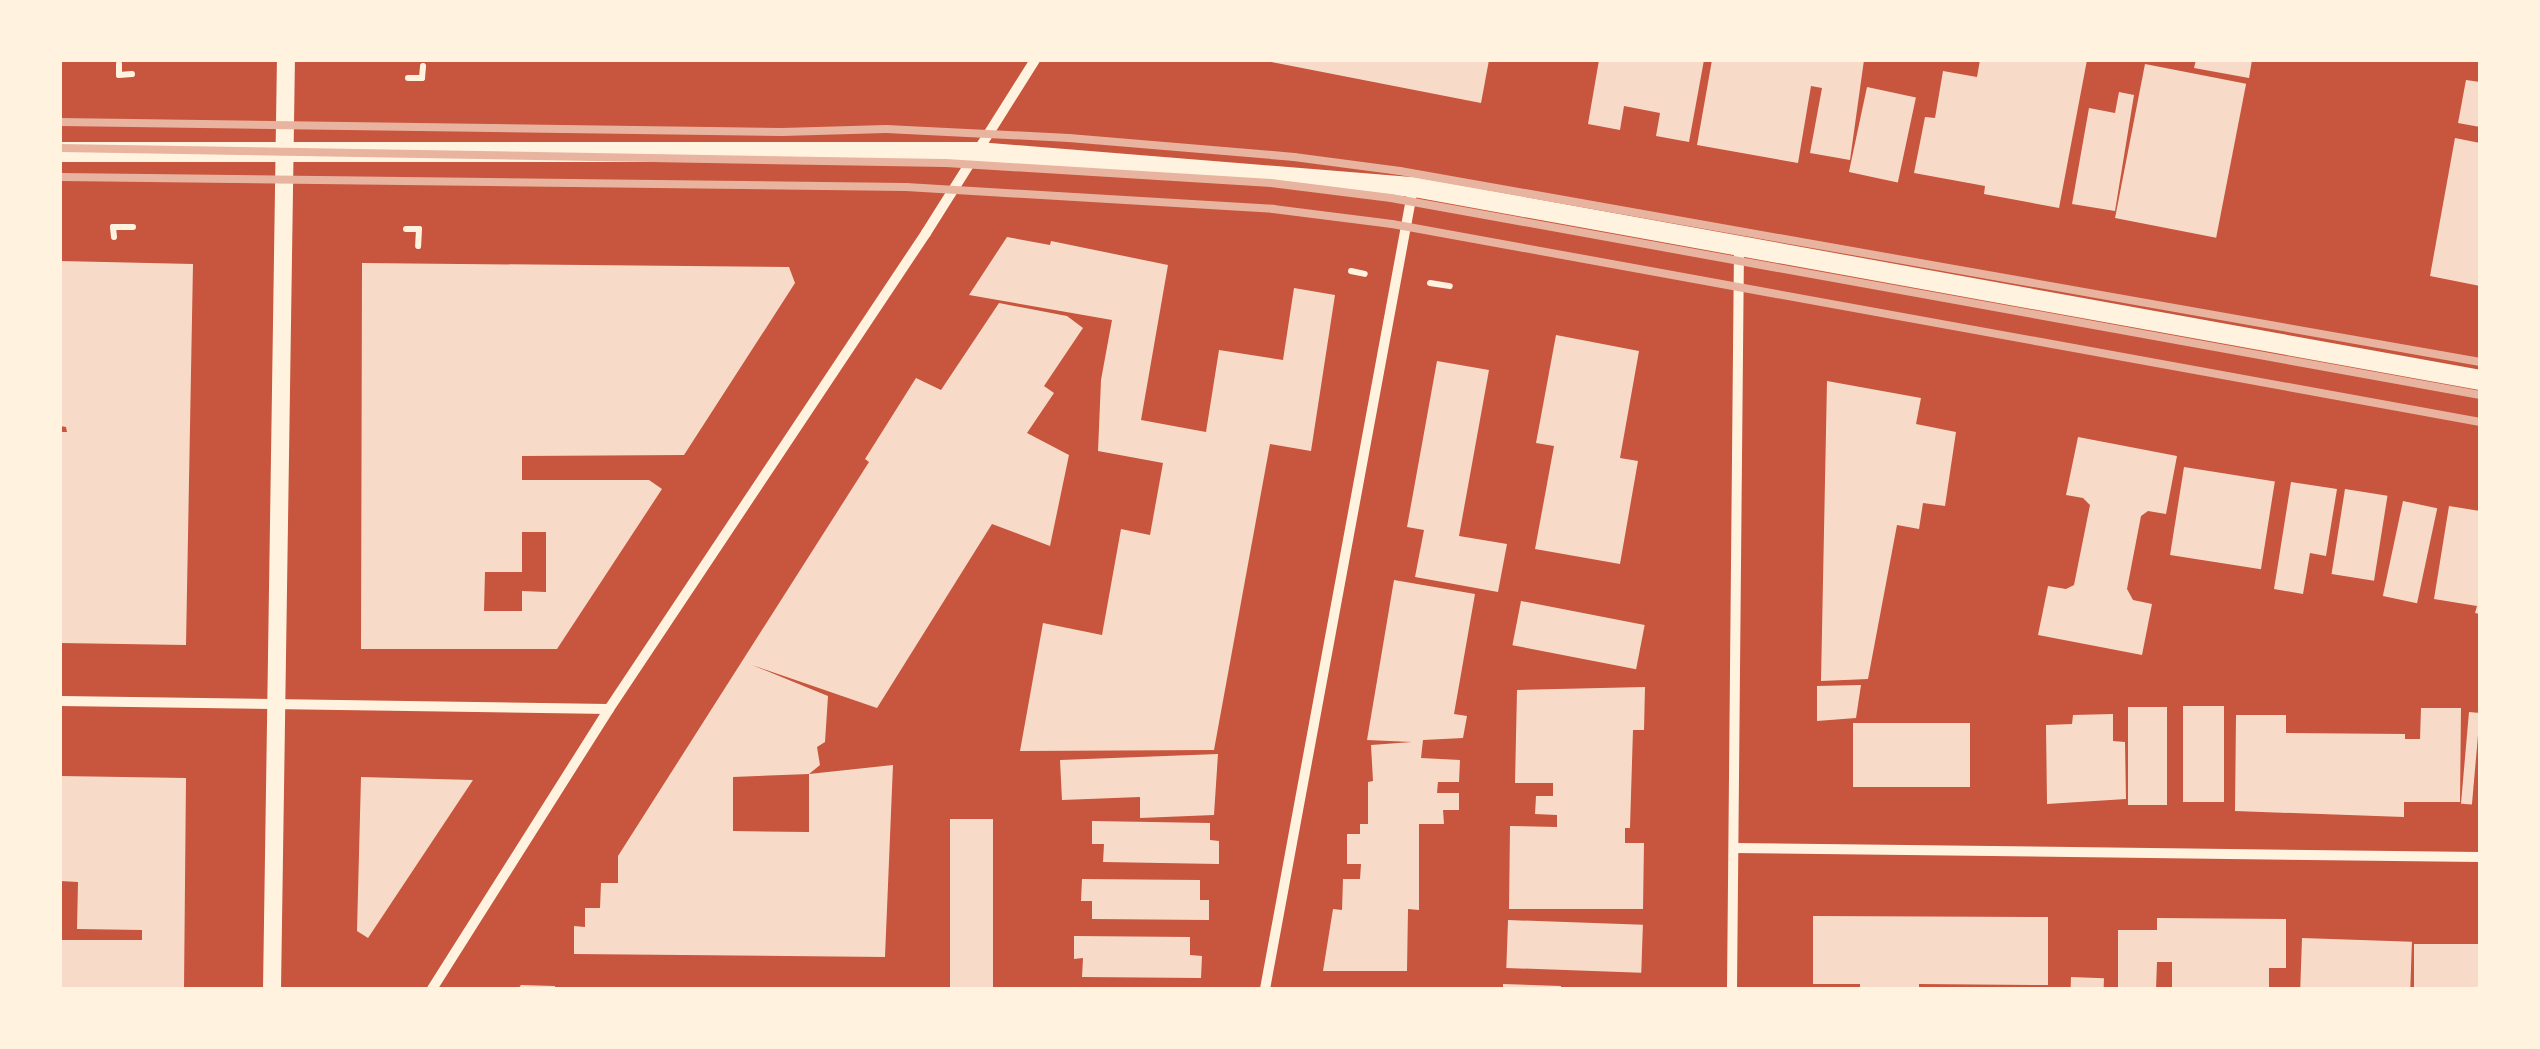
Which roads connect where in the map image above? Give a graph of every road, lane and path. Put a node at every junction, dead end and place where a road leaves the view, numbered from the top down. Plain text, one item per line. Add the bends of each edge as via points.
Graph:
1 (286, 60) edge
2 (1035, 60) edge
3 (119, 64) dead end
4 (423, 66) dead end
5 (132, 74) dead end
6 (408, 78) dead end
7 (60, 152) edge
8 (977, 152) junction
9 (286, 154) junction
10 (1414, 187) junction
11 (132, 227) dead end
12 (406, 229) dead end
13 (114, 237) dead end
14 (418, 246) dead end
15 (1739, 247) junction
16 (1352, 271) dead end
17 (1365, 274) dead end
18 (1430, 284) dead end
19 (1450, 286) dead end
20 (2480, 380) edge
21 (60, 700) edge
22 (274, 703) junction
23 (609, 709) junction
24 (1734, 848) junction
25 (2480, 857) edge
26 (272, 989) edge
27 (432, 989) edge
28 (1265, 989) edge
29 (1732, 989) edge

1 - 9 street
2 - 8 street
3 - 5 path via 119,74
4 - 6 path via 422,78
7 - 9 main road
8 - 9 main road
8 - 10 main road
8 - 23 street
9 - 22 street
10 - 15 main road
10 - 28 street
11 - 13 path via 113,227
12 - 14 path via 419,229
15 - 20 main road
15 - 24 street
16 - 17 path
18 - 19 path
21 - 22 street
22 - 23 street
22 - 26 street
23 - 27 street
24 - 25 street
24 - 29 street

